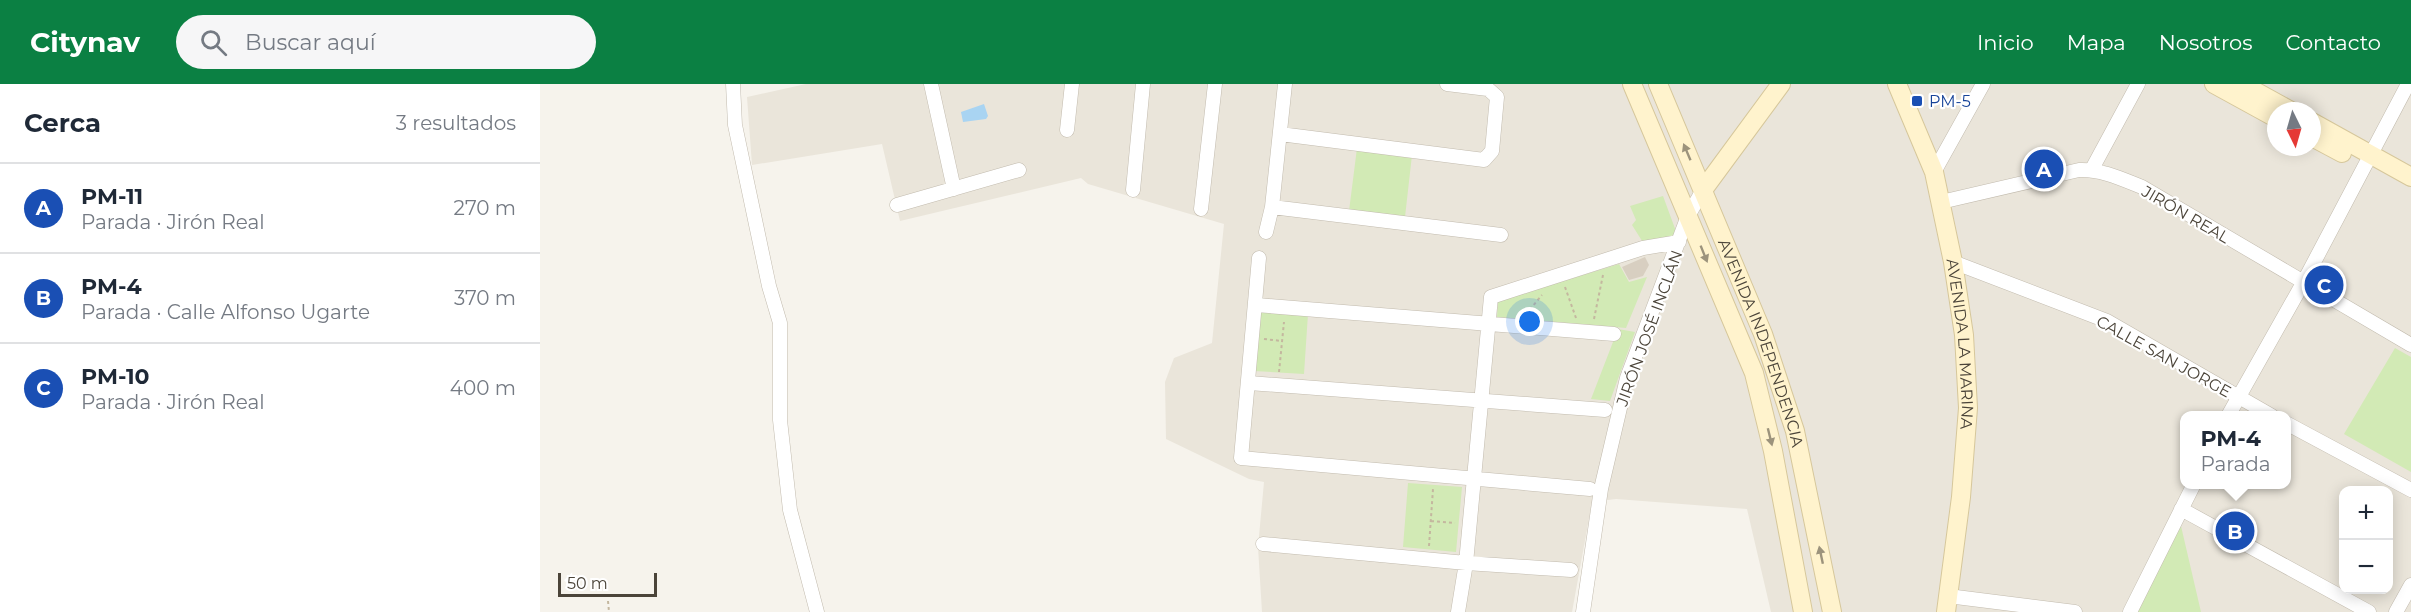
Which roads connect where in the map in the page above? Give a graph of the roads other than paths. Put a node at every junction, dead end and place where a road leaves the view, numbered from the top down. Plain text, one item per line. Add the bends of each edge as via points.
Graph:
1 (733, 84) edge
2 (931, 84) edge
3 (1072, 84) edge
4 (1143, 84) edge
5 (1215, 84) edge
6 (1285, 84) edge
7 (1447, 84) edge
8 (1632, 84) edge
9 (1658, 84) edge
10 (1781, 84) edge
11 (1897, 84) edge
12 (1983, 84) edge
13 (2138, 84) edge
14 (2214, 84) edge
15 (2242, 84) edge
16 (2408, 84) edge
17 (2275, 102) edge
18 (2267, 112) edge
19 (2321, 128) edge
20 (1067, 130) dead end
21 (1280, 134) junction
22 (2321, 141) edge
23 (2368, 160) junction
24 (2092, 169) junction
25 (1019, 170) dead end
26 (1934, 172) junction
27 (2411, 177) edge
28 (954, 189) junction
29 (1133, 190) dead end
30 (1703, 190) junction
31 (2411, 191) edge
32 (1941, 202) junction
33 (897, 205) dead end
34 (1272, 207) junction
35 (1202, 209) dead end
36 (1688, 216) junction
37 (1266, 232) dead end
38 (1501, 235) dead end
39 (1679, 242) junction
40 (1259, 258) dead end
41 (1953, 262) junction
42 (2303, 282) junction
43 (1256, 304) junction
44 (1489, 323) junction
45 (1614, 334) dead end
46 (1763, 334) junction
47 (1742, 344) junction
48 (2411, 345) edge
49 (1248, 383) junction
50 (2237, 397) junction
51 (1481, 398) junction
52 (1605, 410) dead end
53 (2230, 411) edge
54 (2263, 411) edge
55 (2291, 426) edge
56 (1474, 478) junction
57 (1590, 489) dead end
58 (2191, 489) edge
59 (2411, 490) edge
60 (2181, 509) junction
61 (1263, 544) dead end
62 (1466, 563) junction
63 (1571, 570) dead end
64 (2411, 585) edge
65 (1947, 604) edge
66 (817, 612) edge
67 (1458, 612) edge
68 (1583, 612) edge
69 (1803, 612) edge
70 (1832, 612) edge
71 (2075, 612) edge
72 (2130, 612) edge
73 (2369, 612) edge
74 (2396, 612) edge

1 - 66 street via 735,124 780,323 780,420 790,510
2 - 28 street
3 - 20 street
4 - 29 street
5 - 35 street
6 - 21 street
7 - 21 street via 1488,89 1497,97 1492,152 1484,160
8 - 36 main road, AVENIDA INDEPENDENCIA
30 -> 9 main road, AVENIDA INDEPENDENCIA
10 - 30 main road
11 - 26 main road, AVENIDA LA MARINA
12 - 26 street
13 - 24 street
14 - 18 main road
15 - 17 main road
16 - 23 street
19 - 23 main road
21 - 34 street
22 - 23 main road
23 - 27 main road
23 - 31 main road
23 - 42 street
24 - 32 street, JIRÓN REAL
24 - 42 street, JIRÓN REAL via 2142,187
25 - 28 street
26 - 32 main road, AVENIDA LA MARINA
28 - 33 street
30 - 36 street, JIRÓN JOSÉ INCLÁN
30 - 46 main road, AVENIDA INDEPENDENCIA
32 - 41 main road, AVENIDA LA MARINA
34 - 37 street
34 - 38 street
36 - 39 street, JIRÓN JOSÉ INCLÁN
36 -> 47 main road, AVENIDA INDEPENDENCIA
39 - 44 street via 1643,248 1491,297
39 - 68 street, JIRÓN JOSÉ INCLÁN via 1627,378 1600,489
40 - 43 street
41 - 50 street, CALLE SAN JORGE via 2107,321
41 - 65 main road, AVENIDA LA MARINA via 1964,335 1968,408
42 - 48 street, JIRÓN REAL
42 - 50 street
43 - 44 street
43 - 49 street
44 - 45 street
44 - 51 street
46 - 47 main road
70 -> 46 main road, AVENIDA INDEPENDENCIA via 1795,431
47 -> 69 main road, AVENIDA INDEPENDENCIA via 1754,374 1773,451
49 - 51 street
49 - 56 street via 1241,458
50 - 53 street
50 - 54 street, CALLE SAN JORGE
51 - 52 street
51 - 56 street
55 - 59 street
56 - 57 street
56 - 62 street
58 - 60 street
60 - 72 street
60 - 73 street
61 - 62 street
62 - 63 street
62 - 67 street
64 - 74 street
65 - 71 street

